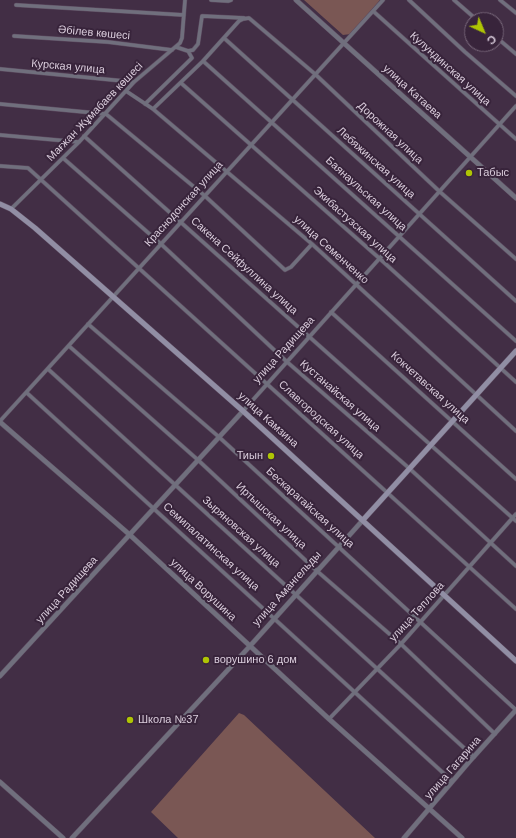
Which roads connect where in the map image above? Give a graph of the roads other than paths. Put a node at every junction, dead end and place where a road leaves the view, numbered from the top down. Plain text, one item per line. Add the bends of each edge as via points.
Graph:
1 (185, 0) edge
2 (211, 0) edge
3 (231, 0) edge
4 (296, 0) edge
5 (383, 0) edge
6 (409, 0) edge
7 (454, 0) edge
8 (500, 0) edge
9 (16, 5) dead end
10 (373, 11) junction
11 (468, 12) edge
12 (516, 14) edge
13 (184, 15) junction
14 (246, 18) junction
15 (14, 36) dead end
16 (224, 38) junction
17 (344, 42) junction
18 (504, 44) edge
19 (176, 47) junction
20 (172, 50) junction
21 (188, 51) junction
22 (516, 54) edge
23 (203, 61) junction
24 (0, 69) edge
25 (315, 74) junction
26 (134, 82) junction
27 (181, 83) junction
28 (126, 91) junction
29 (516, 96) edge
30 (292, 99) junction
31 (0, 104) edge
32 (145, 104) junction
33 (516, 106) edge
34 (152, 109) junction
35 (106, 114) junction
36 (271, 122) junction
37 (499, 124) junction
38 (0, 135) edge
39 (84, 136) junction
40 (516, 139) edge
41 (79, 142) junction
42 (250, 145) junction
43 (470, 157) junction
44 (63, 158) junction
45 (0, 166) edge
46 (226, 172) junction
47 (41, 180) junction
48 (439, 191) junction
49 (205, 196) junction
50 (516, 198) edge
51 (0, 204) edge
52 (11, 210) junction
53 (418, 214) junction
54 (181, 222) junction
55 (400, 235) junction
56 (161, 244) junction
57 (312, 244) junction
58 (379, 258) junction
59 (516, 260) edge
60 (140, 268) junction
61 (356, 284) junction
62 (114, 296) junction
63 (516, 301) edge
64 (331, 312) junction
65 (88, 324) junction
66 (309, 336) junction
67 (516, 341) edge
68 (69, 346) junction
69 (516, 351) edge
70 (286, 361) junction
71 (500, 368) junction
72 (48, 369) junction
73 (516, 382) edge
74 (267, 383) junction
75 (27, 393) junction
76 (476, 395) junction
77 (243, 411) junction
78 (453, 421) junction
79 (0, 422) edge
80 (516, 431) edge
81 (219, 437) junction
82 (430, 446) junction
83 (198, 460) junction
84 (410, 469) junction
85 (516, 479) edge
86 (176, 484) junction
87 (387, 493) junction
88 (154, 508) junction
89 (516, 514) edge
90 (363, 520) junction
91 (514, 520) edge
92 (130, 535) junction
93 (490, 543) junction
94 (339, 546) junction
95 (516, 566) edge
96 (469, 567) junction
97 (317, 571) junction
98 (296, 594) junction
99 (444, 594) junction
100 (516, 609) edge
101 (275, 618) junction
102 (421, 621) junction
103 (401, 644) junction
104 (250, 646) junction
105 (516, 661) edge
106 (377, 668) junction
107 (0, 676) edge
108 (355, 691) junction
109 (516, 710) edge
110 (329, 719) junction
111 (495, 734) junction
112 (474, 757) junction
113 (452, 781) junction
114 (0, 782) edge
115 (429, 809) junction
116 (63, 838) edge
117 (72, 838) edge
118 (404, 838) edge
119 (462, 838) edge

1 - 13 street
2 - 3 street
4 - 17 street, улица Катаева
5 - 10 street, Краснодонская улица
6 - 29 street
7 - 11 street
8 - 12 street
9 - 13 street
10 - 17 street, Краснодонская улица
10 - 37 street, Кулундинская улица
13 - 19 street via 182,38
14 - 16 street via 239,21
14 - 21 street via 202,16 198,44 193,50
14 - 25 street, Дорожная улица via 252,20
15 - 20 street, Әбілев көшесі via 108,42
16 - 23 street
16 - 30 street, Лебяжинская улица
17 - 25 street, Краснодонская улица
17 - 43 street, улица Катаева
18 - 22 street
19 - 20 street, Мағжан Жұмабаев көшесі
19 - 21 street
20 - 26 street, Мағжан Жұмабаев көшесі
21 - 32 street via 192,56 190,62
23 - 27 street
23 - 36 street, Баянаульская улица
24 - 26 street, Курская улица
25 - 30 street, Краснодонская улица
25 - 48 street, Дорожная улица
26 - 28 street, Мағжан Жұмабаев көшесі
27 - 34 street
27 - 42 street, Экибастузская улица
28 - 32 street, улица Семенченко
28 - 35 street, Мағжан Жұмабаев көшесі
30 - 36 street, Краснодонская улица
30 - 53 street, Лебяжинская улица
31 - 35 street
32 - 34 street, улица Семенченко
33 - 37 street, улица Радищева
34 - 46 street, улица Семенченко
35 - 39 street, Мағжан Жұмабаев көшесі
35 - 49 street
36 - 42 street, Краснодонская улица
36 - 55 street, Баянаульская улица
37 - 40 street, Кулундинская улица
37 - 43 street, улица Радищева
38 - 41 street
39 - 41 street, Мағжан Жұмабаев көшесі
39 - 54 street, Сакена Сейфуллина улица
41 - 44 street, Мағжан Жұмабаев көшесі
42 - 46 street, Краснодонская улица
42 - 58 street, Экибастузская улица
43 - 48 street, улица Радищева
43 - 50 street, улица Катаева
44 - 47 street, Мағжан Жұмабаев көшесі
44 - 56 street, Кустанайская улица
45 - 47 street, Славгородская улица via 28,168
46 - 49 street, Краснодонская улица
46 - 57 street, улица Семенченко
47 - 52 street, Мағжан Жұмабаев көшесі
47 - 60 street, Славгородская улица
48 - 53 street, улица Радищева
48 - 59 street, Дорожная улица
49 - 54 street, Краснодонская улица
49 - 57 street via 284,270
51 - 52 main road, улица Камзина
52 - 62 main road, улица Камзина
53 - 55 street, улица Радищева
53 - 63 street, Лебяжинская улица
54 - 56 street, Краснодонская улица
54 - 66 street, Сакена Сейфуллина улица
55 - 58 street, улица Радищева
55 - 67 street, Баянаульская улица
56 - 60 street, Краснодонская улица
56 - 70 street, Кустанайская улица
57 - 61 street, улица Семенченко
58 - 61 street, улица Радищева
58 - 71 street, Экибастузская улица
60 - 62 street, Краснодонская улица
60 - 74 street, Славгородская улица
61 - 64 street, улица Радищева
61 - 76 street, улица Семенченко
62 - 65 street, Краснодонская улица
62 - 77 main road, улица Камзина
64 - 66 street, улица Радищева
64 - 78 street, Кокчетавская улица
65 - 68 street, Краснодонская улица
65 - 81 street, Бескарагайская улица
66 - 70 street, улица Радищева
66 - 82 street, Сакена Сейфуллина улица
68 - 72 street, Краснодонская улица
68 - 83 street, Иртышская улица
69 - 71 main road, улица Амангельды
70 - 74 street, улица Радищева
70 - 84 street, Кустанайская улица
71 - 73 street, Экибастузская улица
71 - 76 main road, улица Амангельды
72 - 75 street, Краснодонская улица
72 - 86 street, Зыряновская улица
74 - 77 street, улица Радищева
74 - 87 street, Славгородская улица
75 - 79 street, Краснодонская улица
75 - 88 street, Семипалатинская улица
76 - 78 main road, улица Амангельды
76 - 80 street, улица Семенченко
77 - 81 street, улица Радищева
77 - 90 main road, улица Камзина
78 - 82 main road, улица Амангельды
78 - 85 street, Кокчетавская улица
79 - 92 street, улица Ворушина
81 - 83 street, улица Радищева
81 - 94 street, Бескарагайская улица
82 - 84 main road, улица Амангельды
82 - 91 street, Сакена Сейфуллина улица
83 - 86 street, улица Радищева
83 - 97 street, Иртышская улица
84 - 87 main road, улица Амангельды
84 - 93 street, Кустанайская улица
86 - 88 street, улица Радищева
86 - 98 street, Зыряновская улица
87 - 90 main road, улица Амангельды
87 - 96 street, Славгородская улица
88 - 92 street, улица Радищева
88 - 101 street, Семипалатинская улица
89 - 91 street, улица Теплова
90 - 94 street, улица Амангельды
90 - 99 main road, улица Камзина
91 - 93 street, улица Теплова
92 - 104 street, улица Ворушина
92 - 107 street, улица Радищева
93 - 95 street, Кустанайская улица
93 - 96 street, улица Теплова
94 - 97 street, улица Амангельды
94 - 102 street, Бескарагайская улица
96 - 99 street, улица Теплова
96 - 100 street, Славгородская улица
97 - 98 street, улица Амангельды
97 - 103 street, Иртышская улица
98 - 101 street, улица Амангельды
98 - 106 street, Зыряновская улица
99 - 102 street, улица Теплова
99 - 105 main road, улица Камзина
101 - 104 street, улица Амангельды
101 - 108 street, Семипалатинская улица
102 - 103 street, улица Теплова
102 - 109 street, Бескарагайская улица
103 - 106 street, улица Теплова
103 - 111 street, Иртышская улица
104 - 110 street, улица Ворушина
104 - 117 street, улица Амангельды
106 - 108 street, улица Теплова
106 - 112 street, Зыряновская улица
108 - 110 street, улица Теплова
108 - 113 street, Семипалатинская улица
109 - 111 street, улица Гагарина
110 - 115 street, улица Ворушина
111 - 112 street, улица Гагарина
112 - 113 street, улица Гагарина
113 - 115 street, улица Гагарина
114 - 116 street
115 - 118 street, улица Гагарина
115 - 119 street, улица Ворушина

